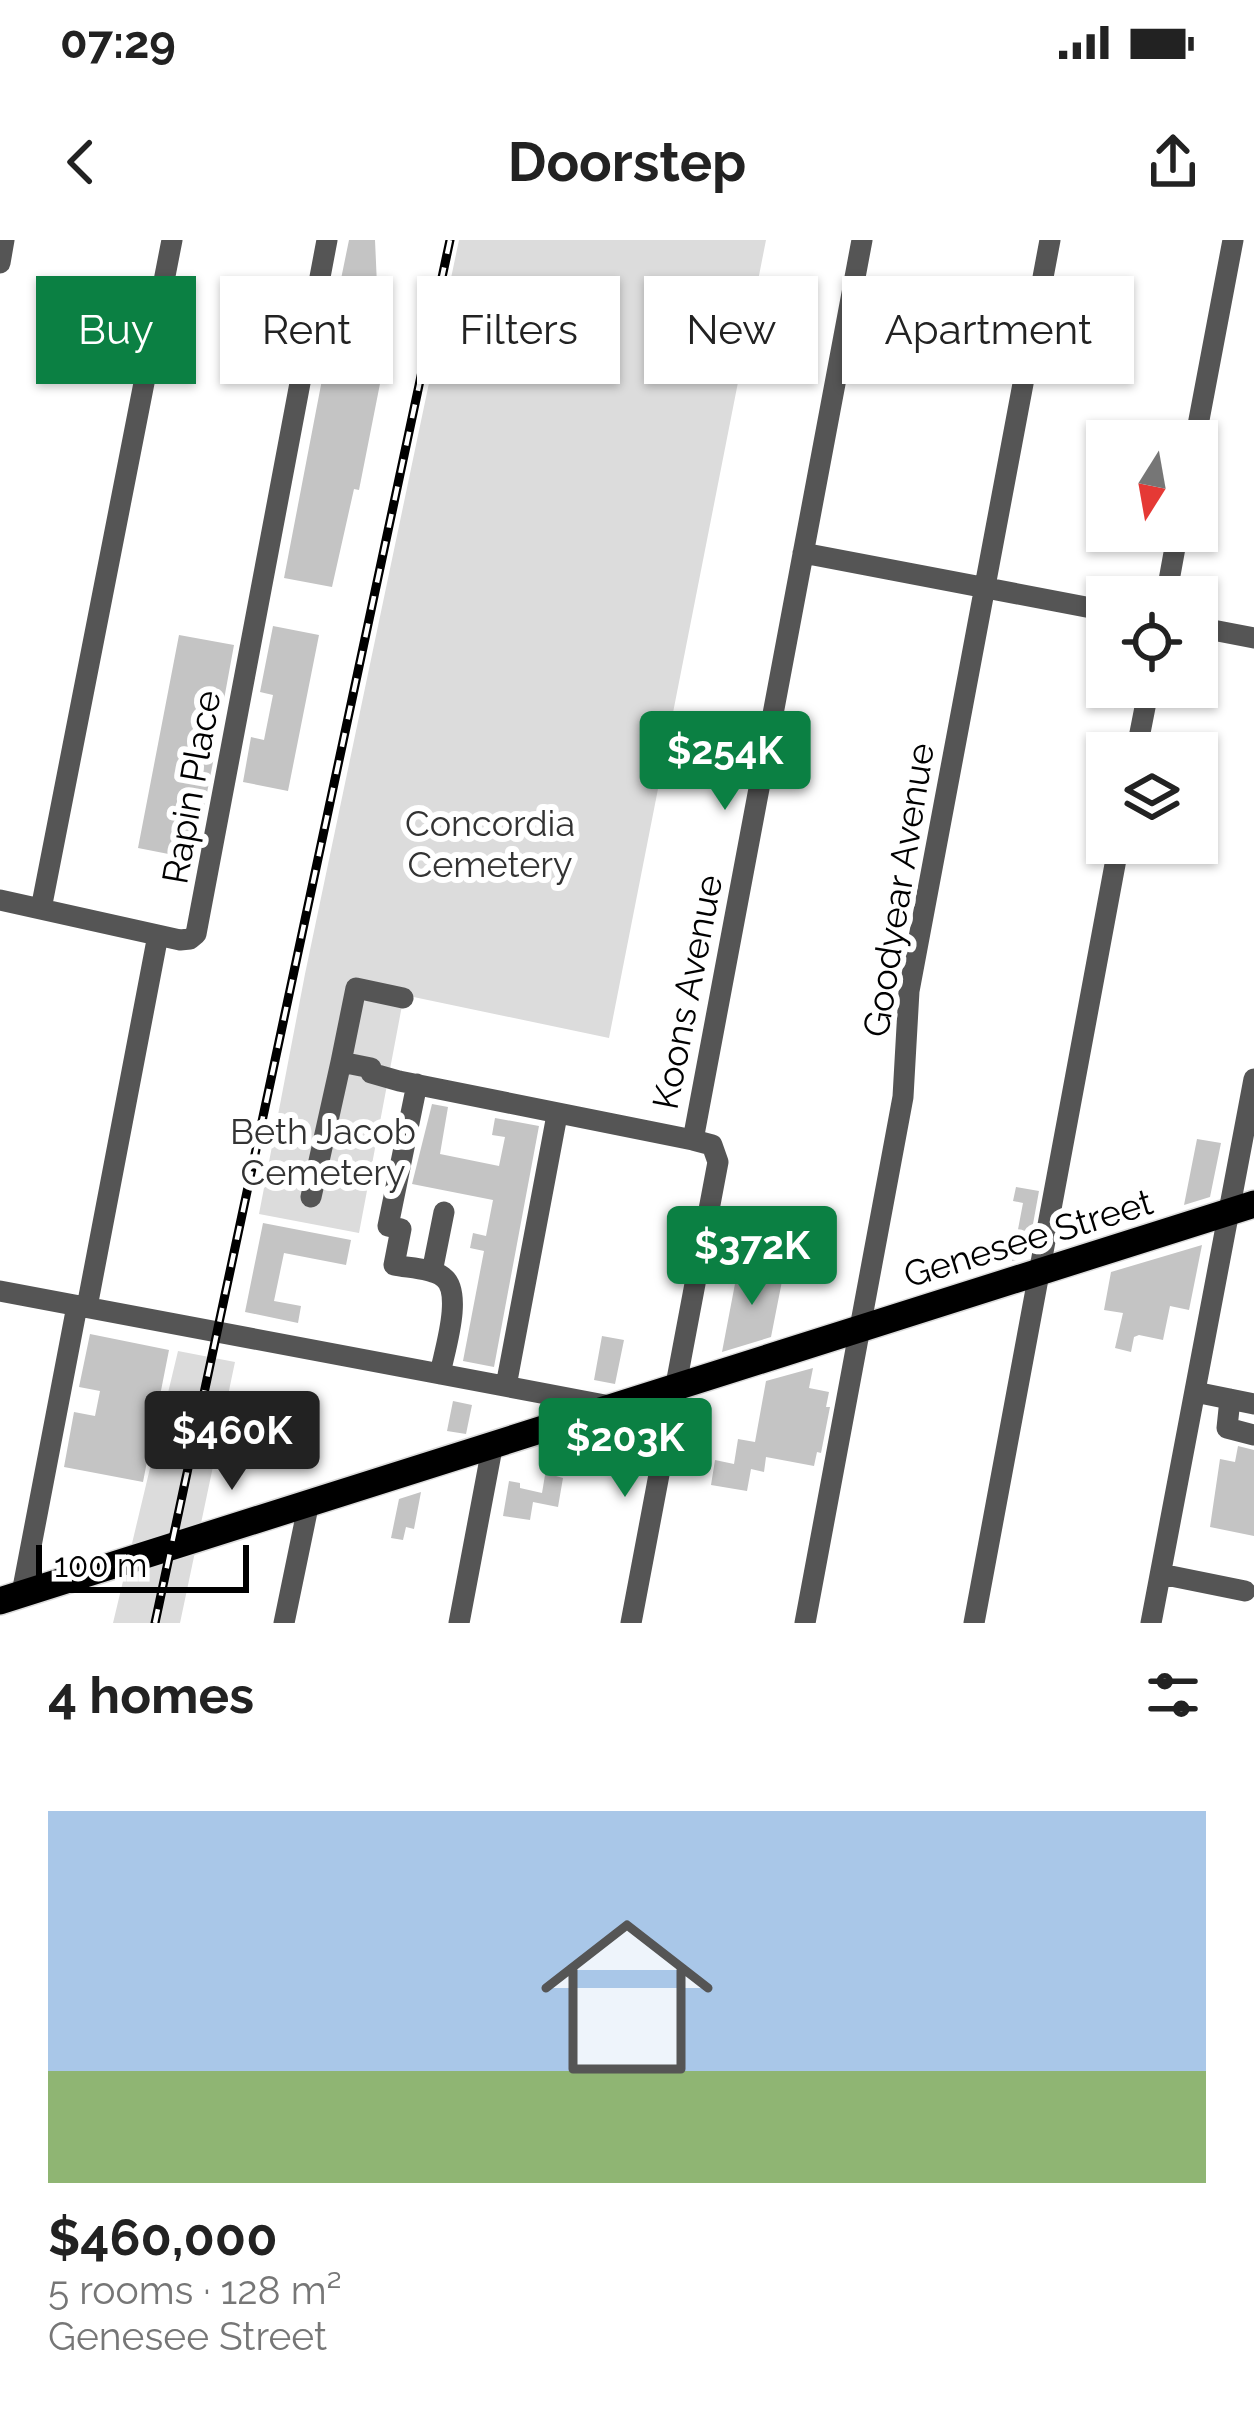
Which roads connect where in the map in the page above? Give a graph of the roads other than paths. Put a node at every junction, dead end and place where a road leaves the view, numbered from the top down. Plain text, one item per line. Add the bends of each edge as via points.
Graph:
1 (4, 240) edge
2 (172, 240) edge
3 (327, 240) edge
4 (862, 240) edge
5 (1050, 240) edge
6 (1233, 240) edge
7 (0, 263) edge
8 (1199, 420) edge
9 (802, 553) junction
10 (984, 588) junction
11 (1086, 606) edge
12 (1218, 631) edge
13 (1254, 638) edge
14 (1115, 864) edge
15 (0, 900) edge
16 (41, 909) junction
17 (158, 935) junction
18 (404, 998) dead end
19 (341, 1062) junction
20 (1254, 1079) edge
21 (401, 1080) junction
22 (557, 1115) junction
23 (693, 1140) junction
24 (311, 1197) dead end
25 (1241, 1208) edge
26 (444, 1212) dead end
27 (433, 1272) junction
28 (1037, 1272) junction
29 (0, 1291) edge
30 (82, 1306) junction
31 (860, 1328) junction
32 (440, 1374) junction
33 (506, 1386) junction
34 (675, 1387) junction
35 (1195, 1392) junction
36 (1230, 1399) junction
37 (1254, 1404) edge
38 (610, 1406) junction
39 (1254, 1435) edge
40 (493, 1443) junction
41 (309, 1502) junction
42 (1161, 1574) junction
43 (1245, 1591) dead end
44 (6, 1602) edge
45 (284, 1623) edge
46 (459, 1623) edge
47 (631, 1623) edge
48 (805, 1623) edge
49 (974, 1623) edge
50 (1151, 1623) edge

1 - 7 street
2 - 16 street
3 - 17 street, Rapin Place via 198,928 186,941
4 - 9 street, Koons Avenue
5 - 10 street, Goodyear Avenue
6 - 8 street
9 - 10 street
9 - 23 street, Koons Avenue
10 - 11 street
10 - 31 street, Goodyear Avenue via 909,991 903,1097
12 - 13 street
14 - 28 street
15 - 16 street
16 - 17 street
17 - 30 street, Rapin Place
18 - 19 street via 356,988
19 - 21 street
19 - 24 street
20 - 25 street
21 - 22 street
21 - 27 street via 388,1226 401,1229 394,1265
22 - 23 street
22 - 33 street
23 - 34 street, Koons Avenue via 712,1145 718,1162
25 - 28 main road, Genesee Street
25 - 35 street
26 - 27 street
27 - 32 street via 451,1286 454,1301
28 - 31 main road, Genesee Street
28 - 49 street
29 - 30 street
30 - 32 street
30 - 44 street, Rapin Place
31 - 34 main road, Genesee Street
31 - 48 street, Goodyear Avenue
32 - 33 street
33 - 38 street
34 - 38 main road, Genesee Street
34 - 47 street
35 - 36 street
35 - 42 street
36 - 37 street
36 - 39 street via 1226,1425
38 - 40 main road, Genesee Street
40 - 41 main road, Genesee Street
40 - 46 street
41 - 44 main road, Genesee Street
41 - 45 street
42 - 43 street
42 - 50 street

